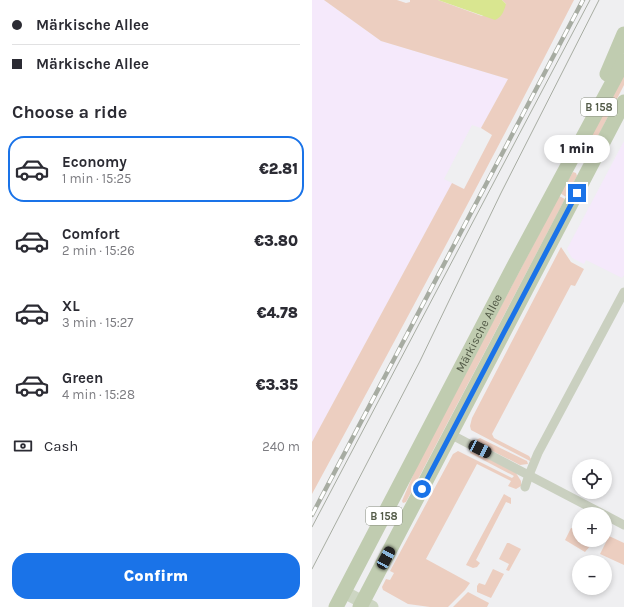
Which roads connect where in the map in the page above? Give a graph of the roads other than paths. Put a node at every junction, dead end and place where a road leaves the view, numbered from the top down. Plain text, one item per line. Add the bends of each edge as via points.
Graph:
1 (624, 34) edge
2 (624, 61) edge
3 (624, 102) edge
4 (575, 152) junction
5 (624, 292) edge
6 (450, 434) junction
7 (529, 475) junction
8 (525, 488) dead end
9 (589, 507) edge
10 (612, 519) edge
11 (624, 525) edge
12 (339, 603) edge
13 (365, 605) edge

1 - 4 main road
2 - 4 main road, Märkische Allee / B 158
3 - 6 main road, Märkische Allee / B 158
4 - 12 main road, Märkische Allee / B 158
5 - 7 street via 538,453
6 - 7 street
6 - 13 main road, Märkische Allee / B 158
7 - 8 street
7 - 9 street
10 - 11 street
12 - 13 main road

